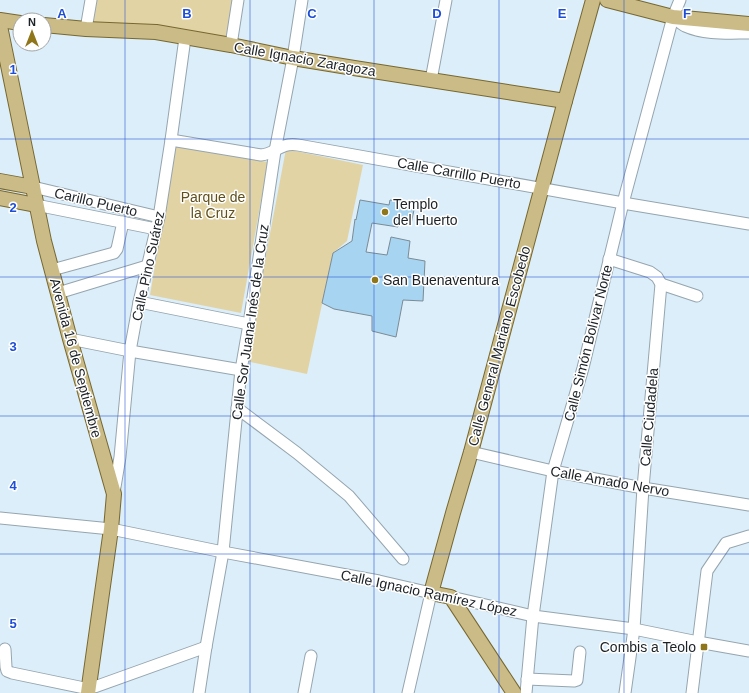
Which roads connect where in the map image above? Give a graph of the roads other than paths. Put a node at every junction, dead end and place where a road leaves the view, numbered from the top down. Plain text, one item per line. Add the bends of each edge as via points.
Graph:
1 (91, 0) edge
2 (238, 0) edge
3 (302, 0) edge
4 (446, 0) edge
5 (593, 0) edge
6 (607, 0) edge
7 (680, 0) edge
8 (673, 17) junction
9 (0, 20) edge
10 (12, 22) edge
11 (749, 24) edge
12 (0, 26) edge
13 (52, 26) edge
14 (86, 30) junction
15 (749, 33) edge
16 (186, 38) junction
17 (231, 45) junction
18 (293, 58) junction
19 (431, 80) junction
20 (565, 101) junction
21 (171, 140) junction
22 (275, 151) junction
23 (0, 181) edge
24 (33, 187) junction
25 (541, 188) junction
26 (0, 198) edge
27 (623, 203) junction
28 (36, 205) junction
29 (159, 217) junction
30 (123, 222) junction
31 (749, 224) edge
32 (156, 228) junction
33 (609, 259) junction
34 (147, 266) junction
35 (52, 270) junction
36 (661, 284) junction
37 (58, 293) junction
38 (697, 296) dead end
39 (139, 302) junction
40 (249, 324) junction
41 (70, 339) junction
42 (130, 351) junction
43 (241, 370) junction
44 (237, 408) junction
45 (471, 452) junction
46 (553, 471) junction
47 (643, 488) junction
48 (114, 494) junction
49 (749, 505) edge
50 (0, 518) edge
51 (111, 529) junction
52 (749, 536) edge
53 (223, 552) junction
54 (403, 559) dead end
55 (431, 593) junction
56 (451, 597) junction
57 (533, 616) junction
58 (634, 629) junction
59 (698, 642) junction
60 (206, 647) junction
61 (5, 649) dead end
62 (749, 651) edge
63 (580, 652) dead end
64 (311, 656) dead end
65 (527, 680) junction
66 (88, 691) edge
67 (199, 693) edge
68 (304, 693) edge
69 (408, 693) edge
70 (514, 693) edge
71 (526, 693) edge
72 (625, 693) edge
73 (692, 693) edge

1 - 14 street
2 - 17 street
3 - 18 street, Calle Sor Juana Inés de la Cruz
4 - 19 street
5 - 20 main road, Calle General Mariano Escobedo
6 - 8 main road
7 - 8 street, Calle Simón Bolívar Norte
8 - 11 main road
8 - 15 street via 684,26 700,30
8 - 27 street, Calle Simón Bolívar Norte
9 - 10 main road
12 - 24 main road, Avenida 16 de Septiembre
13 - 14 main road, Calle Ignacio Zaragoza
14 - 16 main road, Calle Ignacio Zaragoza via 156,32
16 - 17 main road, Calle Ignacio Zaragoza
16 - 21 street, Calle Pino Suárez
17 - 18 main road, Calle Ignacio Zaragoza
18 - 19 main road, Calle Ignacio Zaragoza
18 - 22 street, Calle Sor Juana Inés de la Cruz
19 - 20 main road, Calle Ignacio Zaragoza
20 - 25 main road, Calle General Mariano Escobedo
21 - 22 street, Calle Carrillo Puerto via 261,155
21 - 29 street, Calle Pino Suárez
22 - 25 street, Calle Carrillo Puerto via 285,145 298,145
22 - 40 street, Calle Sor Juana Inés de la Cruz
23 - 24 main road
24 - 28 main road, Avenida 16 de Septiembre
24 - 29 street, Carillo Puerto
25 - 27 street, Calle Carrillo Puerto
25 - 45 main road, Calle General Mariano Escobedo
26 - 28 main road
27 - 31 street, Calle Carrillo Puerto
27 - 33 street, Calle Simón Bolívar Norte
28 - 30 street, Carillo Puerto
28 - 35 main road, Avenida 16 de Septiembre
29 - 32 street, Calle Pino Suárez
30 - 32 street, Carillo Puerto
30 - 35 street via 114,253
32 - 34 street, Calle Pino Suárez
33 - 36 street via 650,272
33 - 46 street, Calle Simón Bolívar Norte via 583,368
34 - 37 street
34 - 39 street, Calle Pino Suárez
35 - 37 main road, Avenida 16 de Septiembre
36 - 38 street
36 - 47 street, Calle Ciudadela
37 - 41 main road, Avenida 16 de Septiembre
39 - 40 street
39 - 42 street, Calle Pino Suárez
40 - 43 street, Calle Sor Juana Inés de la Cruz
41 - 42 street
41 - 48 main road, Avenida 16 de Septiembre
42 - 43 street
42 - 48 street, Calle Pino Suárez
43 - 44 street, Calle Sor Juana Inés de la Cruz
44 - 53 street, Calle Sor Juana Inés de la Cruz
44 - 54 street via 349,496
45 - 46 street, Calle Amado Nervo
45 - 55 main road, Calle General Mariano Escobedo
46 - 47 street, Calle Amado Nervo
46 - 57 street, Calle Simón Bolívar Norte
47 - 49 street, Calle Amado Nervo
47 - 58 street, Calle Ciudadela
48 - 51 main road, Avenida 16 de Septiembre
50 - 51 street, Calle Ignacio Ramírez López
51 - 53 street, Calle Ignacio Ramírez López
51 - 66 main road, Avenida 16 de Septiembre
52 - 59 street via 726,543 707,571
53 - 55 street, Calle Ignacio Ramírez López
53 - 60 street, Calle Sor Juana Inés de la Cruz
55 - 56 main road, Calle Ignacio Ramírez López
55 - 69 street, Calle General Mariano Escobedo
56 - 57 street, Calle Ignacio Ramírez López
56 - 70 main road
57 - 58 street, Calle Ignacio Ramírez López
57 - 65 street, Calle Simón Bolívar Norte
58 - 59 street, Calle Ignacio Ramírez López
58 - 72 street, Calle Ciudadela
59 - 62 street, Calle Ignacio Ramírez López
59 - 73 street
60 - 66 street
60 - 67 street, Calle Sor Juana Inés de la Cruz
61 - 66 street via 7,671 12,674
63 - 65 street via 577,680
64 - 68 street
65 - 71 street, Calle Simón Bolívar Norte

